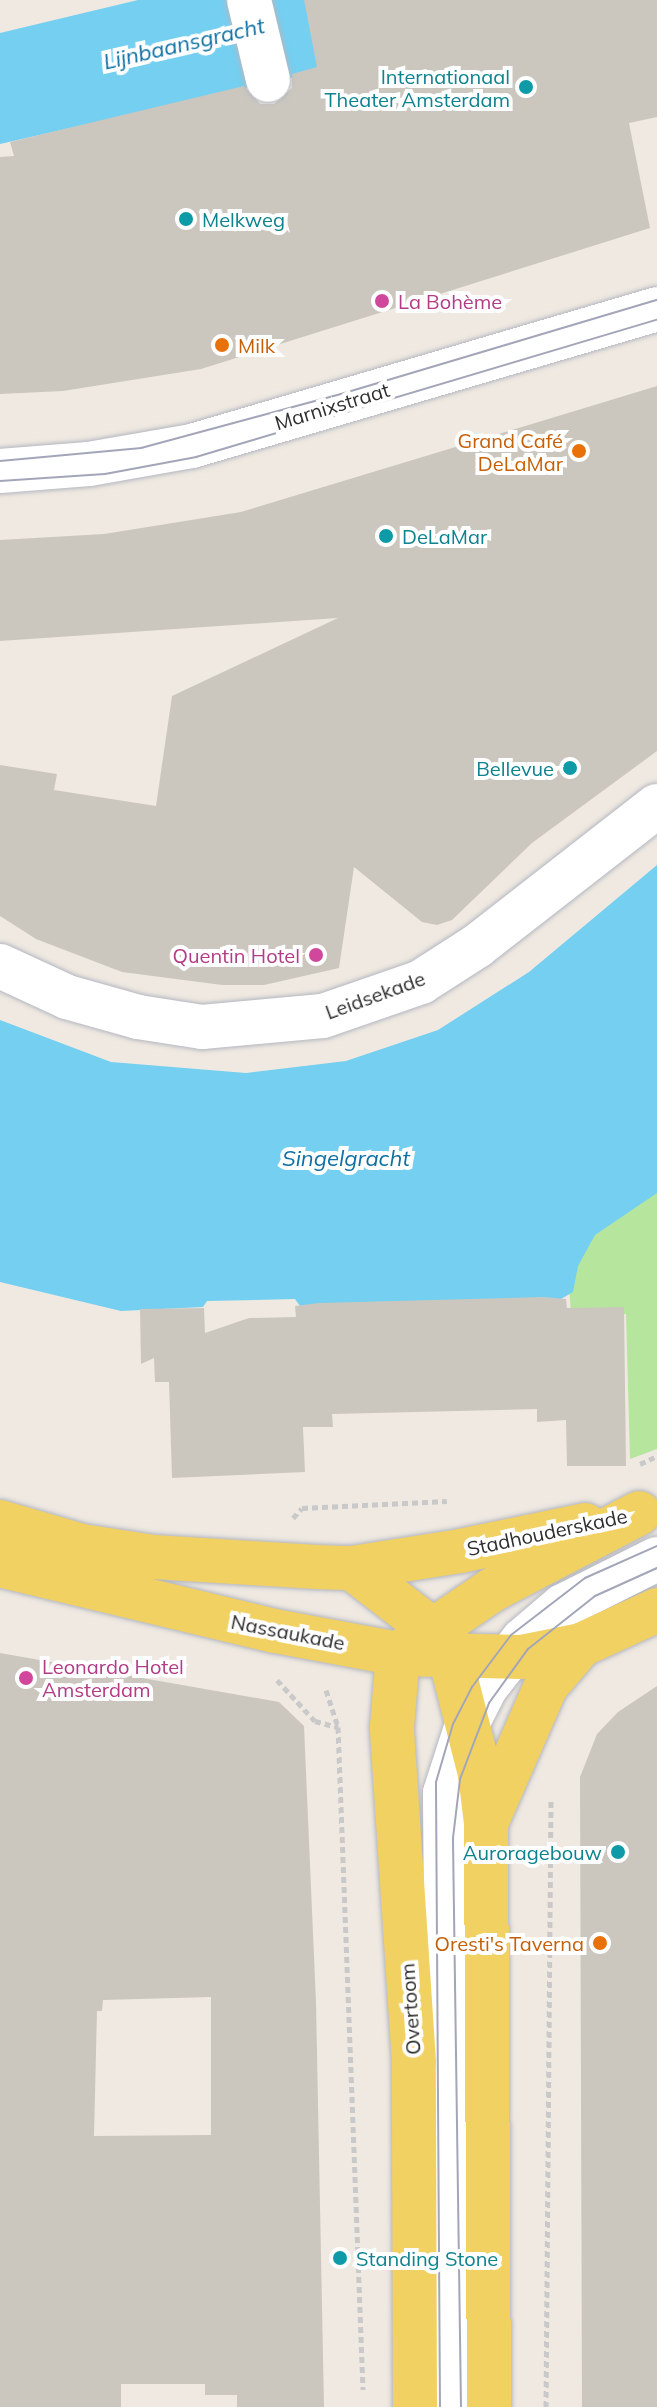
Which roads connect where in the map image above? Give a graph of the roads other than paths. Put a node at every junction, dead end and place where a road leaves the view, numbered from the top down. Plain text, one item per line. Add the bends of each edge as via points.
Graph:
1 (249, 0) edge
2 (268, 80) dead end
3 (657, 309) edge
4 (0, 471) edge
5 (657, 806) edge
6 (0, 966) edge
7 (648, 1509) edge
8 (0, 1522) edge
9 (657, 1559) edge
10 (0, 1565) edge
11 (352, 1568) junction
12 (657, 1610) edge
13 (581, 1645) junction
14 (426, 1646) junction
15 (508, 1657) junction
16 (468, 1722) junction
17 (486, 1823) junction
18 (415, 2407) edge
19 (450, 2407) edge
20 (489, 2407) edge

1 - 2 street
3 - 4 street, Marnixstraat via 205,443 89,464
5 - 6 street, Leidsekade via 477,946 421,982 323,1016 202,1027 138,1017 67,997
7 - 11 main road, Stadhouderskade
7 - 14 main road
8 - 11 main road via 82,1546 153,1557
9 - 15 street via 563,1606
10 - 14 main road, Nassaukade via 275,1631
11 - 14 main road
12 - 13 main road
13 - 15 main road, Nassaukade
13 - 17 main road via 546,1686
14 - 15 main road, Nassaukade
14 - 16 main road
14 - 18 main road, Overtoom via 392,1727 414,2062
15 - 16 street, Overtoom
16 - 17 main road
16 - 19 street, Overtoom via 445,1793
17 - 20 main road

